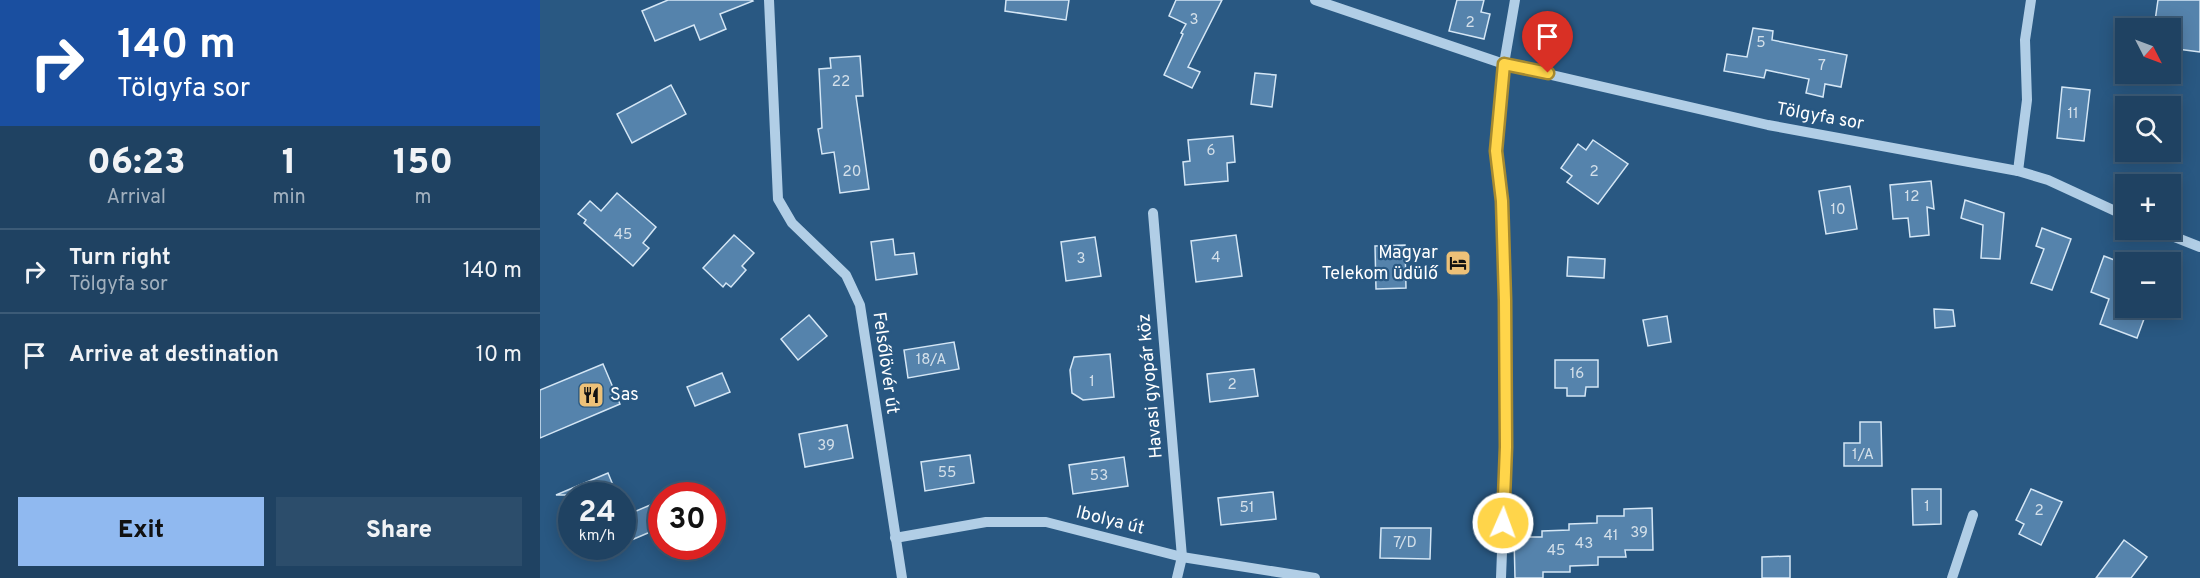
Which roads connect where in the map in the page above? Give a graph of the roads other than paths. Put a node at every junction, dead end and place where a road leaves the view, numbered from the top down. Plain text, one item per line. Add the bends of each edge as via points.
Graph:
1 (769, 0) edge
2 (1315, 0) edge
3 (1515, 0) edge
4 (2031, 0) edge
5 (1504, 64) junction
6 (2018, 171) junction
7 (2115, 211) edge
8 (1153, 213) dead end
9 (2181, 239) edge
10 (2200, 247) edge
11 (1973, 515) dead end
12 (895, 538) junction
13 (1182, 557) junction
14 (902, 578) edge
15 (1178, 578) edge
16 (1315, 578) edge
17 (1501, 578) edge
18 (1952, 578) edge

1 - 12 street, Felsőlövér út via 778,199 792,222 846,275 860,305
2 - 5 street, Tölgyfa sor
3 - 5 street
4 - 6 street via 2025,40 2027,100
5 - 6 street, Tölgyfa sor via 1768,125
5 - 17 street via 1496,151 1505,300 1506,447
6 - 7 street, Tölgyfa sor via 2048,180
8 - 13 street, Havasi gyopár köz
9 - 10 street
11 - 18 street
12 - 13 street, Ibolya út via 986,522 1046,522
12 - 14 street, Felsőlövér út
13 - 15 street, Havasi gyopár köz
13 - 16 street, Ibolya út

